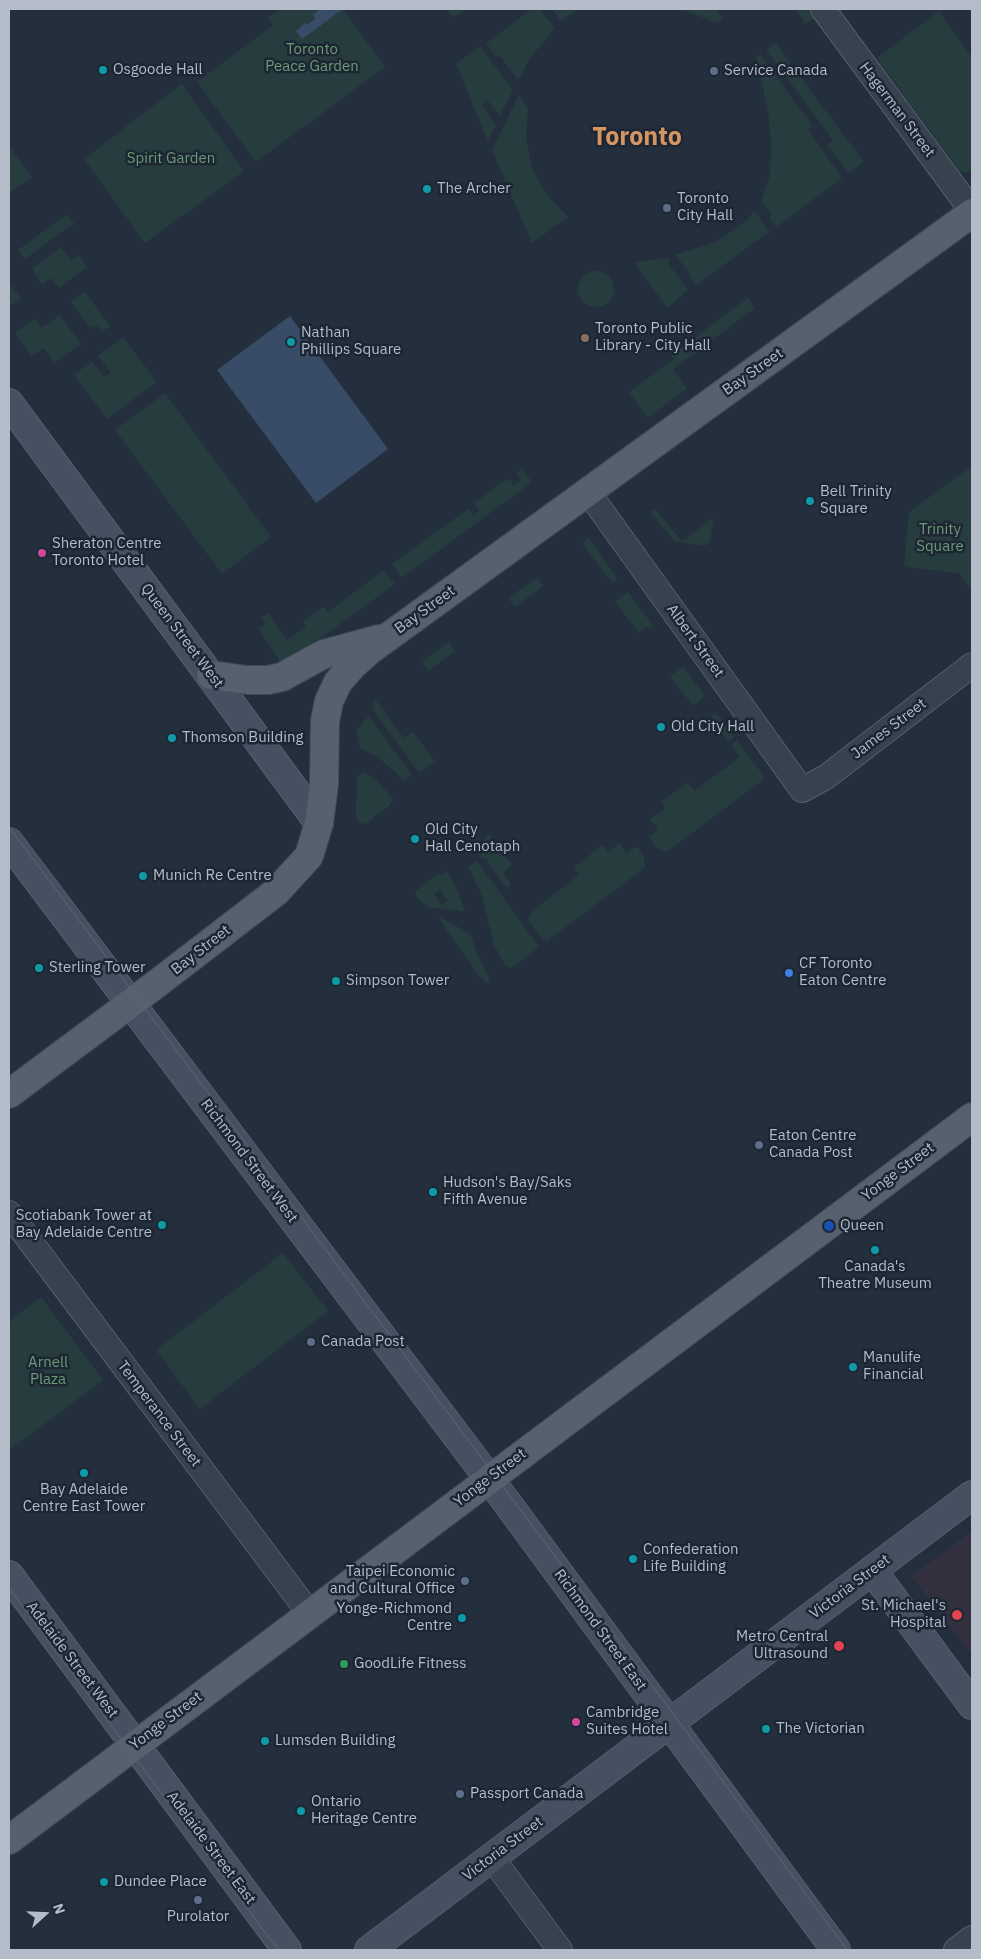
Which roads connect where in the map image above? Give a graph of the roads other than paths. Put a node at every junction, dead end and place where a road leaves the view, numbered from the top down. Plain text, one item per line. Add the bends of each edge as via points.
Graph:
1 (823, 9) edge
2 (972, 212) edge
3 (9, 403) edge
4 (588, 492) junction
5 (390, 636) junction
6 (972, 665) edge
7 (211, 675) junction
8 (802, 790) joint
9 (319, 823) junction
10 (9, 842) edge
11 (130, 1003) junction
12 (9, 1094) edge
13 (972, 1117) edge
14 (9, 1213) edge
15 (488, 1479) junction
16 (972, 1495) edge
17 (872, 1570) junction
18 (9, 1575) edge
19 (310, 1614) junction
20 (972, 1705) edge
21 (668, 1724) junction
22 (135, 1745) junction
23 (9, 1840) edge
24 (492, 1858) junction
25 (972, 1938) edge
26 (287, 1950) edge
27 (369, 1950) edge
28 (560, 1950) edge
29 (836, 1950) edge
30 (956, 1950) edge

1 - 2 street, Hagerman Street
2 - 4 main road, Bay Street
3 - 7 main road, Queen Street West
4 - 5 main road, Bay Street
4 - 8 street, Albert Street
5 - 7 main road via 324,654 282,677 247,680
5 - 9 main road, Bay Street via 353,665 338,682 329,701
6 - 8 street, James Street via 826,777
7 - 9 main road, Queen Street West
9 - 11 main road, Bay Street via 309,856 276,892
10 - 11 main road, Richmond Street West
11 - 12 main road, Bay Street
11 - 15 main road, Richmond Street West
13 - 15 main road, Yonge Street
14 - 19 street, Temperance Street
15 - 19 main road, Yonge Street
15 - 21 main road, Richmond Street East
16 - 17 main road, Victoria Street
17 - 20 main road
17 - 21 main road, Victoria Street
18 - 22 main road, Adelaide Street West
19 - 22 main road, Yonge Street
21 - 24 main road, Victoria Street
21 - 29 main road, Richmond Street East
22 - 23 main road, Yonge Street
22 - 26 main road, Adelaide Street East
24 - 27 main road, Victoria Street
24 - 28 street
25 - 30 street

